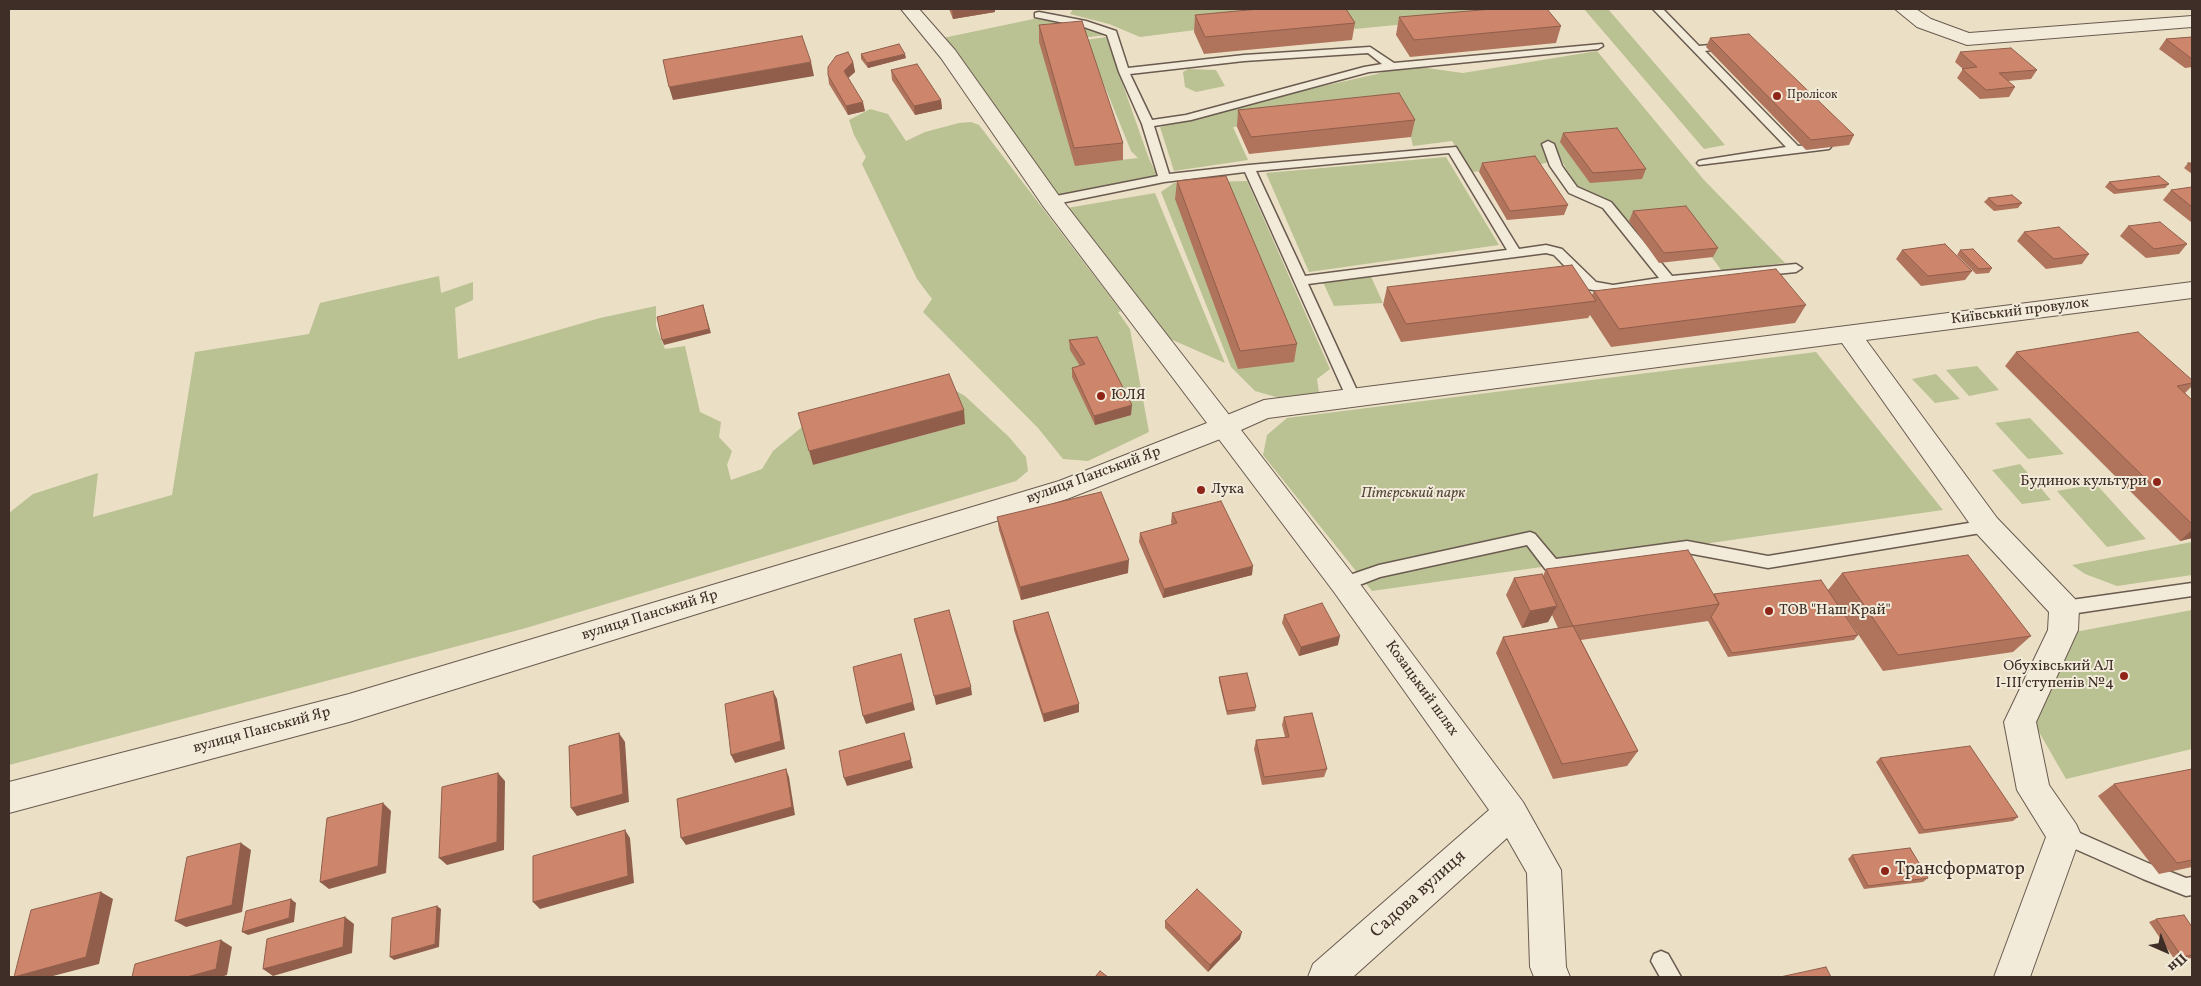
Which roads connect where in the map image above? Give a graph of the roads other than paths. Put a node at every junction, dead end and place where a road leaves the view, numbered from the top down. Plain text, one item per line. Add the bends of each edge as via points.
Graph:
1 (910, 9) edge
2 (1658, 9) edge
3 (1904, 9) edge
4 (1039, 15) dead end
5 (2192, 22) edge
6 (1736, 44) edge
7 (1598, 46) dead end
8 (1697, 48) junction
9 (1391, 66) junction
10 (1124, 72) junction
11 (1148, 124) junction
12 (1548, 144) dead end
13 (1840, 146) edge
14 (1795, 150) junction
15 (1702, 164) dead end
16 (1249, 168) junction
17 (1164, 178) junction
18 (1050, 201) junction
19 (1515, 253) junction
20 (1796, 268) dead end
21 (1300, 281) junction
22 (1669, 281) junction
23 (2192, 290) edge
24 (1848, 334) junction
25 (1353, 397) junction
26 (1224, 428) junction
27 (1987, 526) junction
28 (1344, 584) junction
29 (2192, 589) edge
30 (2064, 608) junction
31 (9, 798) edge
32 (1511, 813) junction
33 (2064, 835) junction
34 (2192, 886) edge
35 (1326, 977) edge
36 (1552, 977) edge
37 (2012, 977) edge

1 - 18 street via 948,54
2 - 8 lane
3 - 5 street via 1924,23 1967,39
4 - 10 lane via 1086,24 1112,33
6 - 8 lane
7 - 9 lane
8 - 14 lane
9 - 10 lane via 1370,50 1244,58
9 - 11 lane via 1368,69 1186,118
10 - 11 lane
11 - 17 lane
12 - 22 lane via 1556,166 1573,190 1608,205
13 - 14 lane
14 - 15 lane
16 - 17 lane
16 - 19 lane via 1452,149
16 - 21 lane
17 - 18 lane
18 - 26 street
19 - 21 lane
19 - 22 lane via 1546,249 1558,252 1592,286 1614,289
20 - 22 lane
21 - 25 lane
23 - 24 street, Київський провулок
24 - 25 street, Київський провулок
24 - 27 street
25 - 26 street, вулиця Панський Яр via 1264,409
26 - 28 street, Козацький шлях
26 - 31 street, вулиця Панський Яр via 1067,489 415,688
27 - 28 lane via 1768,562 1687,547 1552,566 1530,538 1379,571
27 - 30 street
28 - 32 street, Козацький шлях
29 - 30 lane
30 - 33 street via 2063,630 2020,722 2034,790
32 - 35 street, Садова вулиця
32 - 36 street, Козацький шлях via 1544,870 1548,967
33 - 34 lane via 2143,870 2186,887
33 - 37 street

